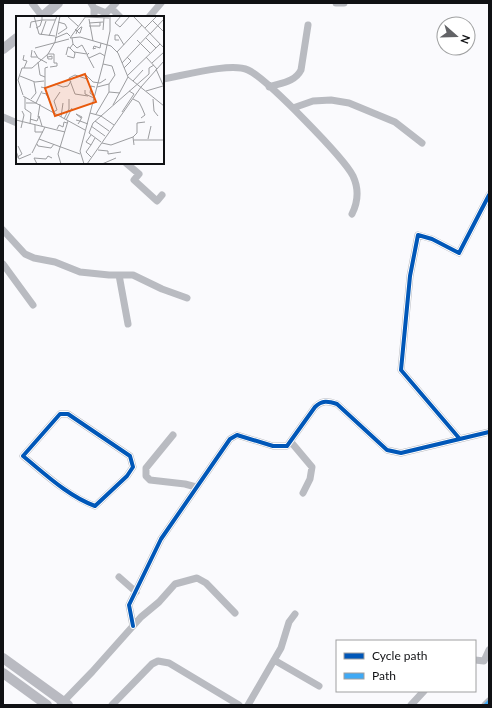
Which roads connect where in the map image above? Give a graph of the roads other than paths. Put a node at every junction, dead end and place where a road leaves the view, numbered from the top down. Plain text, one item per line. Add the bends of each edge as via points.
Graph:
1 (32, 3) edge
2 (58, 3) edge
3 (160, 3) edge
4 (336, 3) edge
5 (344, 3) edge
6 (93, 6) edge
7 (113, 6) edge
8 (41, 16) edge
9 (43, 16) edge
10 (94, 16) edge
11 (119, 16) edge
12 (150, 16) edge
13 (308, 25) dead end
14 (16, 39) edge
15 (3, 49) edge
16 (164, 79) edge
17 (269, 87) junction
18 (293, 108) junction
19 (3, 117) edge
20 (16, 123) edge
21 (422, 143) dead end
22 (127, 164) edge
23 (162, 195) dead end
24 (489, 195) edge
25 (352, 214) dead end
26 (3, 230) edge
27 (3, 264) edge
28 (118, 275) junction
29 (187, 298) dead end
30 (33, 305) dead end
31 (128, 324) dead end
32 (489, 432) edge
33 (173, 435) dead end
34 (460, 438) junction
35 (291, 442) junction
36 (58, 485) joint
37 (196, 487) junction
38 (303, 493) dead end
39 (119, 577) dead end
40 (136, 592) junction
41 (235, 612) dead end
42 (295, 614) dead end
43 (133, 626) junction
44 (489, 650) edge
45 (3, 658) edge
46 (274, 660) junction
47 (476, 660) edge
48 (3, 673) edge
49 (319, 686) dead end
50 (423, 692) edge
51 (489, 701) edge
52 (64, 704) edge
53 (46, 705) edge
54 (112, 705) edge
55 (239, 705) edge
56 (248, 705) edge
57 (411, 705) edge
58 (485, 705) edge

1 - 8 street
2 - 9 main road
3 - 12 street
4 - 5 street
6 - 7 street via 103,13
6 - 10 street
7 - 11 street
13 - 17 street via 301,70 296,79
14 - 15 main road
16 - 17 street via 219,68 247,69
17 - 18 street
18 - 21 street via 313,101 349,103 395,122
18 - 25 street via 345,164 353,177 358,195
19 - 20 street
22 - 23 street via 139,174 134,180 151,196 157,201
24 - 34 street via 459,253 418,235 410,276 401,370
26 - 28 street via 25,254 34,258 55,262 80,272
27 - 30 street
28 - 29 street via 133,275
28 - 31 street
32 - 34 street
33 - 37 street via 146,468 146,476 150,480
34 - 35 street via 401,453 393,452 387,450 337,404 328,401 316,407
35 - 37 street via 282,447 273,446 237,435 230,439
35 - 38 street via 312,467 310,479
36 - 36 street via 23,456 60,414 68,414 130,456 133,467 127,476 95,506
37 - 40 street via 162,539
39 - 40 street
40 - 43 street via 129,604
41 - 43 street via 206,583 197,578 175,584
42 - 46 street via 289,622 281,648
43 - 52 street
44 - 47 street via 484,661
45 - 52 main road
46 - 49 street
46 - 56 street
48 - 53 main road
50 - 57 street
51 - 58 street
54 - 55 street via 158,661 169,663

